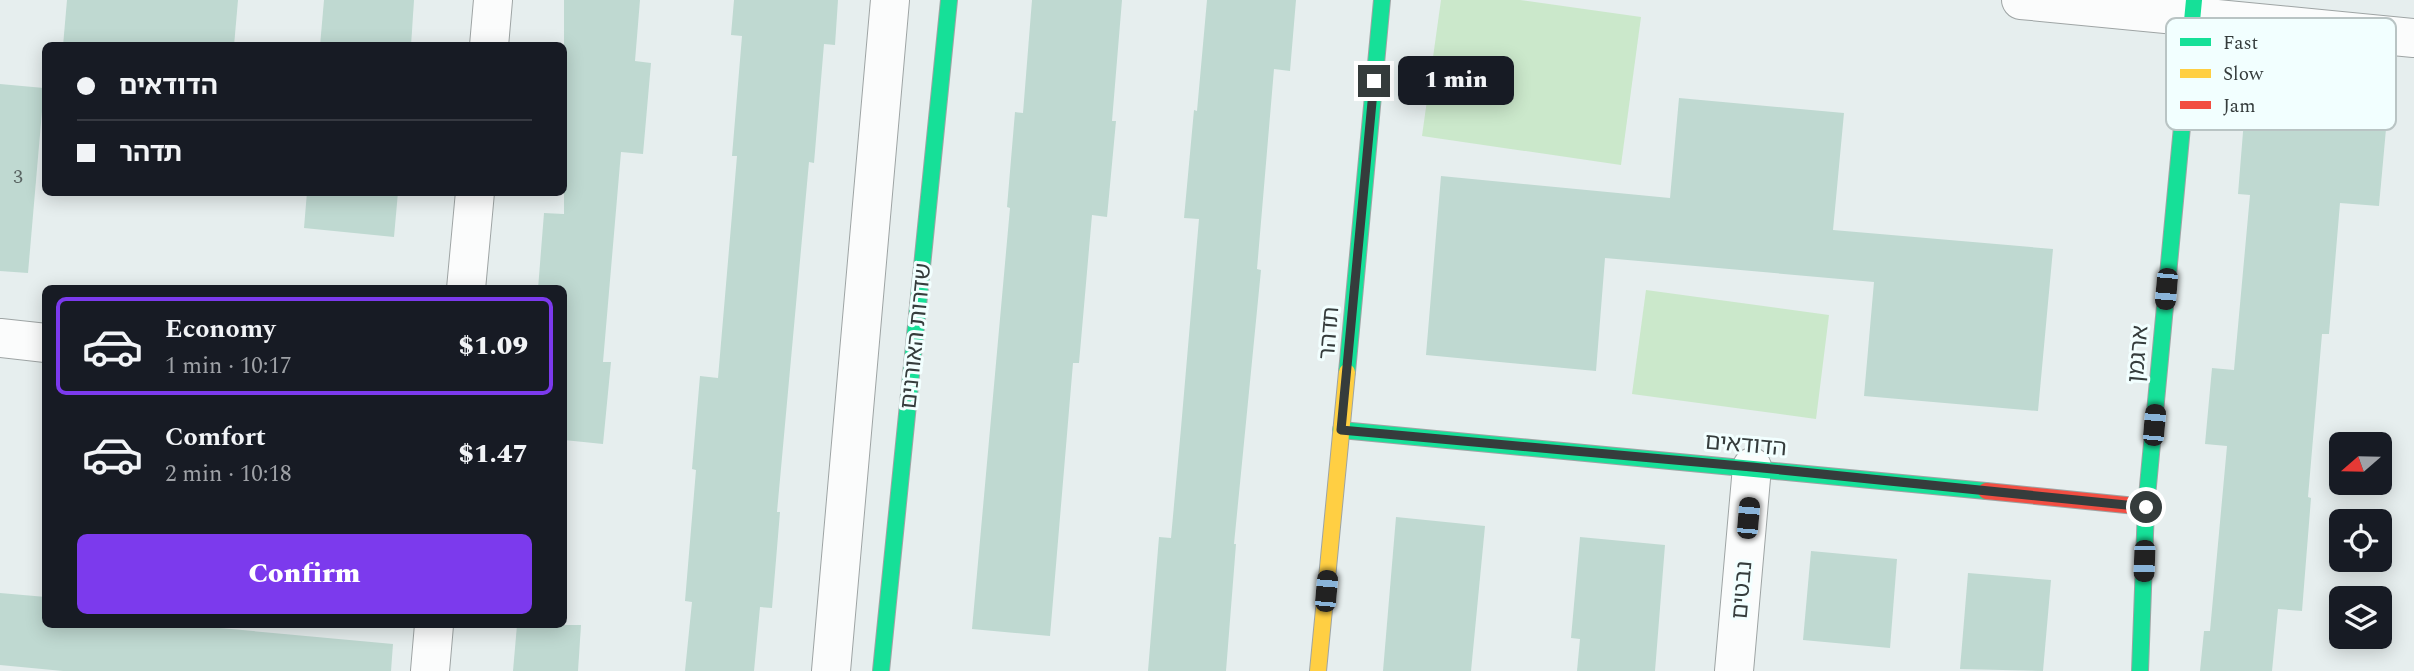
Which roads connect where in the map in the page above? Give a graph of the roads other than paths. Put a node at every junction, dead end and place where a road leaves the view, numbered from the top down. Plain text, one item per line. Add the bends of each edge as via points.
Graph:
1 (493, 0) edge
2 (890, 0) edge
3 (949, 0) edge
4 (1382, 0) edge
5 (2021, 0) edge
6 (2193, 8) edge
7 (2267, 18) edge
8 (2396, 36) edge
9 (2414, 38) edge
10 (489, 42) edge
11 (2182, 130) edge
12 (475, 196) edge
13 (466, 285) edge
14 (0, 338) edge
15 (42, 343) edge
16 (1341, 430) junction
17 (1752, 467) junction
18 (2146, 507) junction
19 (434, 628) edge
20 (430, 671) edge
21 (831, 671) edge
22 (881, 671) edge
23 (1318, 671) edge
24 (1734, 671) edge
25 (2140, 671) edge

1 - 10 street
2 - 21 street
3 - 22 street, שדרות האורנים
4 - 16 street, תדהר
5 - 6 street
6 - 7 street
8 - 9 street
11 - 18 street, ארגמן
12 - 13 street
14 - 15 street
16 - 17 street, הדודאים
16 - 23 street, תדהר
17 - 18 street, הדודאים
17 - 24 street, נבטים
18 - 25 street, ארגמן
19 - 20 street

